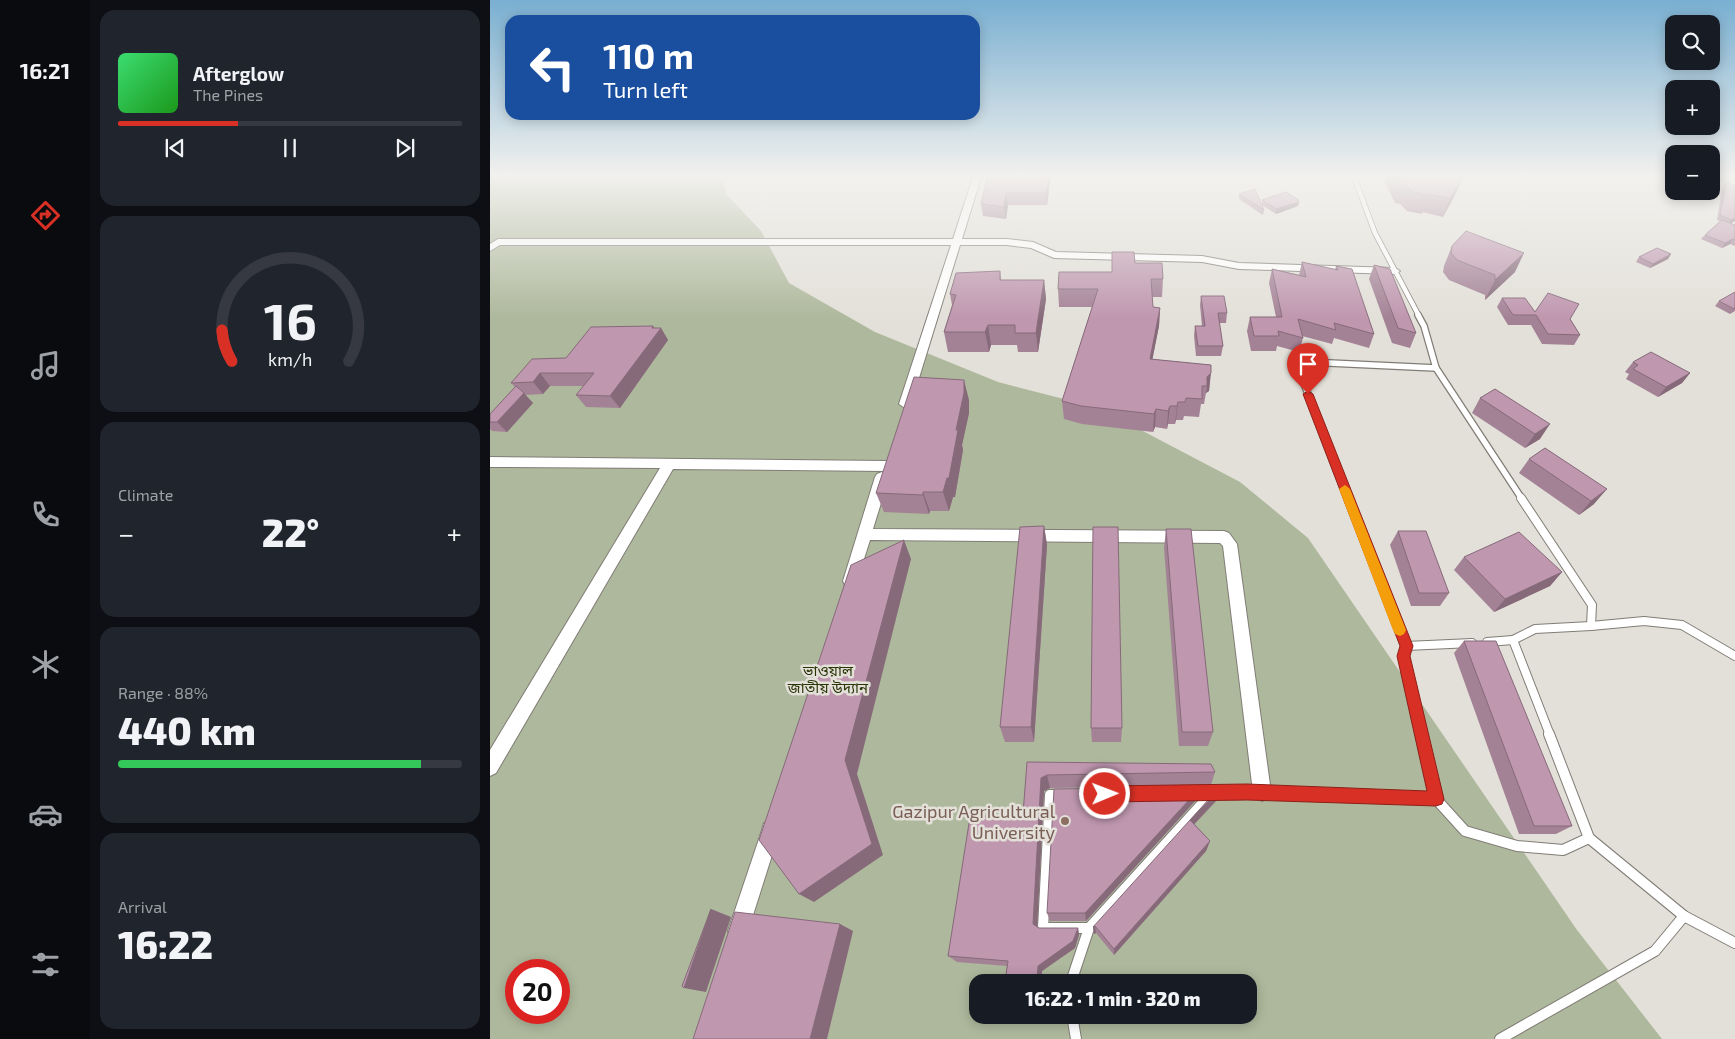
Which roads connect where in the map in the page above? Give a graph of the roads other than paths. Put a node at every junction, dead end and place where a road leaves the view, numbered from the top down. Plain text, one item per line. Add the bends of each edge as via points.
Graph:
1 (962, 222) edge
2 (1371, 222) edge
3 (956, 242) junction
4 (490, 248) edge
5 (1395, 271) junction
6 (1436, 368) junction
7 (900, 419) edge
8 (490, 462) edge
9 (669, 464) junction
10 (865, 534) junction
11 (844, 599) edge
12 (1591, 626) junction
13 (1513, 640) junction
14 (1406, 646) junction
15 (1735, 656) edge
16 (490, 767) edge
17 (1177, 792) edge
18 (1216, 792) junction
19 (1262, 792) junction
20 (1070, 795) edge
21 (1436, 799) junction
22 (776, 814) edge
23 (1589, 838) junction
24 (1684, 916) junction
25 (1089, 928) junction
26 (1735, 943) edge
27 (734, 946) edge
28 (1073, 974) edge
29 (1074, 1024) edge
30 (1076, 1039) edge
31 (1500, 1039) edge

1 - 3 street
2 - 5 lane
3 - 4 street via 498,242
3 - 5 street via 1020,243 1064,255 1202,259 1274,268
3 - 7 street
5 - 6 lane via 1424,326
6 - 12 lane via 1592,605
6 - 14 lane via 1308,362 1302,368 1301,376
8 - 9 street
9 - 10 street via 887,461
9 - 16 street
10 - 11 street
10 - 19 street via 1224,537 1230,544
12 - 13 lane via 1535,628
12 - 15 lane via 1644,621 1682,625
13 - 14 lane
13 - 23 lane
14 - 21 lane via 1404,656
17 - 18 lane
18 - 19 lane
18 - 25 lane
19 - 21 lane
20 - 25 lane via 1050,795 1043,928
21 - 23 lane via 1465,831 1517,846 1563,850
22 - 27 street
23 - 24 lane
24 - 26 lane
24 - 31 lane via 1655,951
25 - 28 lane
29 - 30 lane

